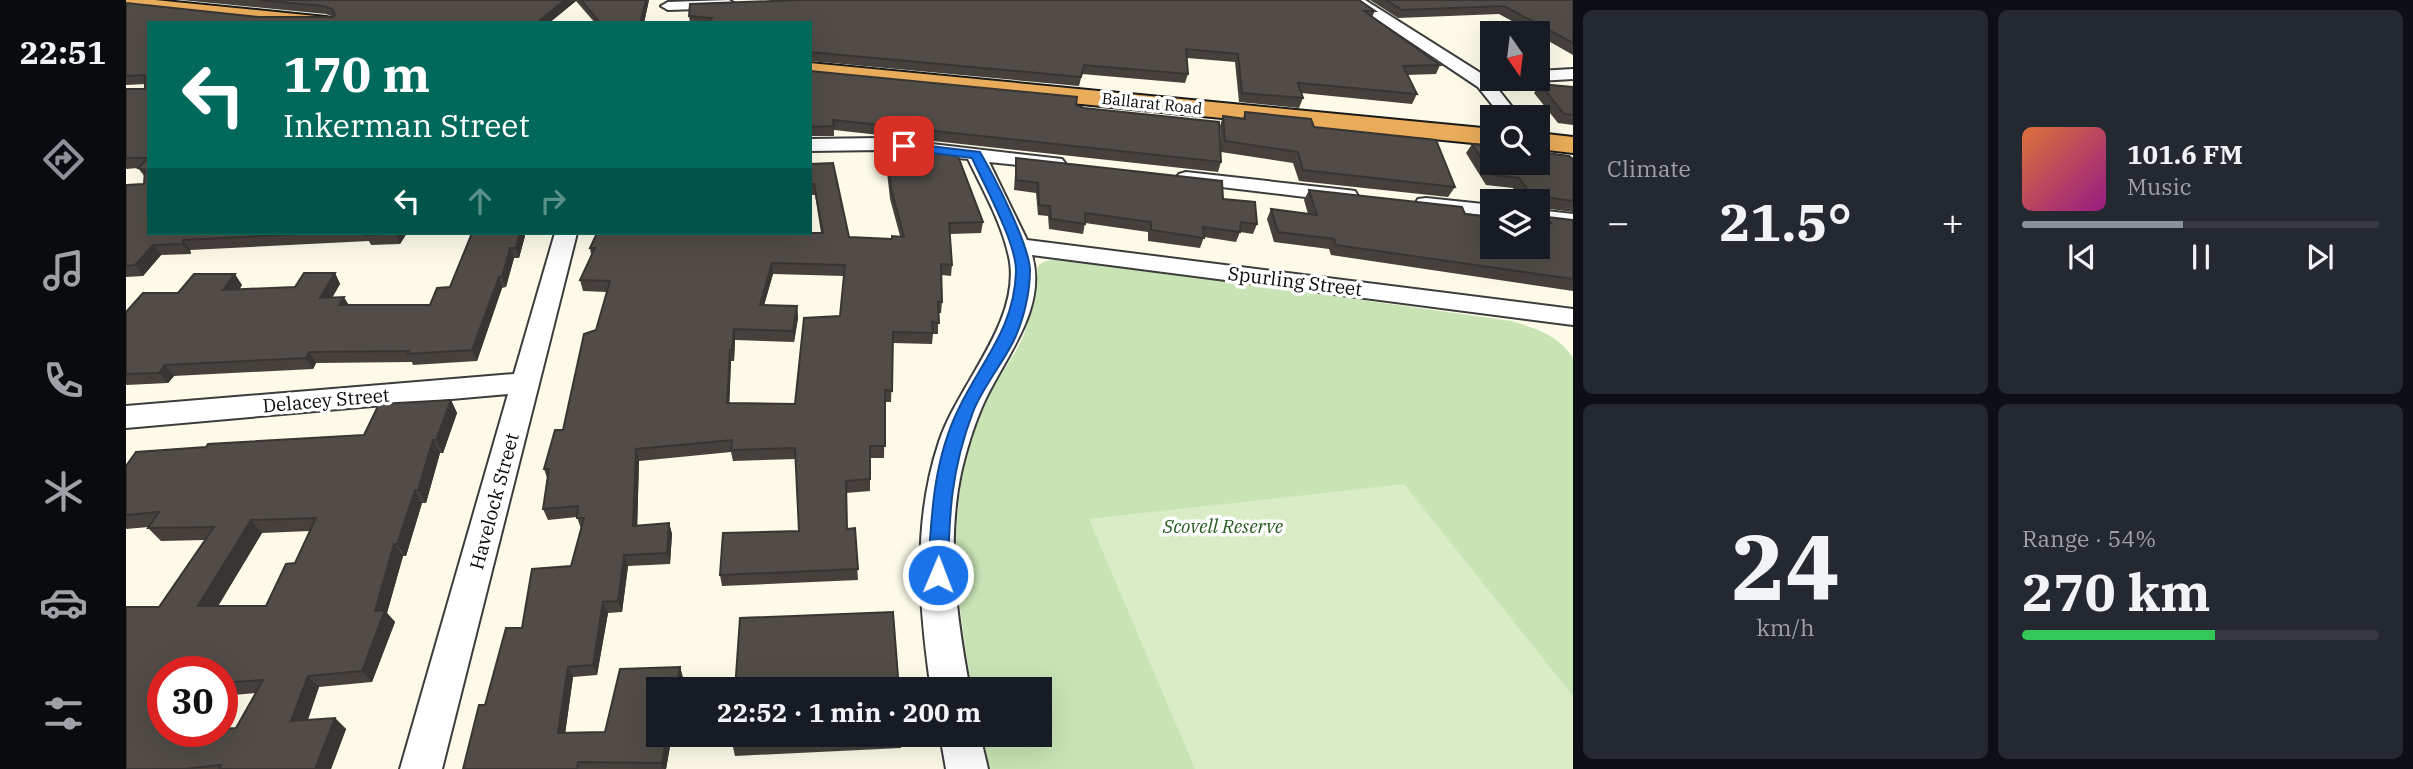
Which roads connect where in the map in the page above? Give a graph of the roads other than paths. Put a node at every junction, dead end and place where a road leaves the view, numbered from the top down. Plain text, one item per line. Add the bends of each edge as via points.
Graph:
1 (1356, 0) edge
2 (126, 3) edge
3 (668, 3) edge
4 (737, 4) edge
5 (306, 21) edge
6 (665, 21) edge
7 (812, 70) edge
8 (1573, 74) edge
9 (1480, 75) edge
10 (1550, 75) edge
11 (1490, 91) edge
12 (1501, 105) edge
13 (1480, 136) edge
14 (1550, 142) edge
15 (812, 145) edge
16 (1573, 145) edge
17 (976, 155) junction
18 (1072, 165) edge
19 (1167, 176) edge
20 (1370, 198) edge
21 (1411, 203) edge
22 (1480, 211) edge
23 (1550, 218) edge
24 (1573, 221) edge
25 (565, 235) edge
26 (1017, 246) junction
27 (1573, 317) edge
28 (525, 383) junction
29 (126, 417) edge
30 (949, 677) edge
31 (962, 747) edge
32 (421, 769) edge
33 (967, 769) edge

1 - 9 street
2 - 5 highway
3 - 4 street
3 - 6 street
7 - 13 highway, Ballarat Road
8 - 10 street
11 - 12 street
14 - 16 highway
15 - 17 street via 863,142
17 - 18 street
17 - 26 street
19 - 20 street
21 - 22 street
23 - 24 street
25 - 28 street, Havelock Street
26 - 27 street, Spurling Street
26 - 30 street via 1023,270 1017,314 966,408 941,499 939,612
28 - 29 street, Delacey Street
28 - 32 street, Havelock Street
31 - 33 street

